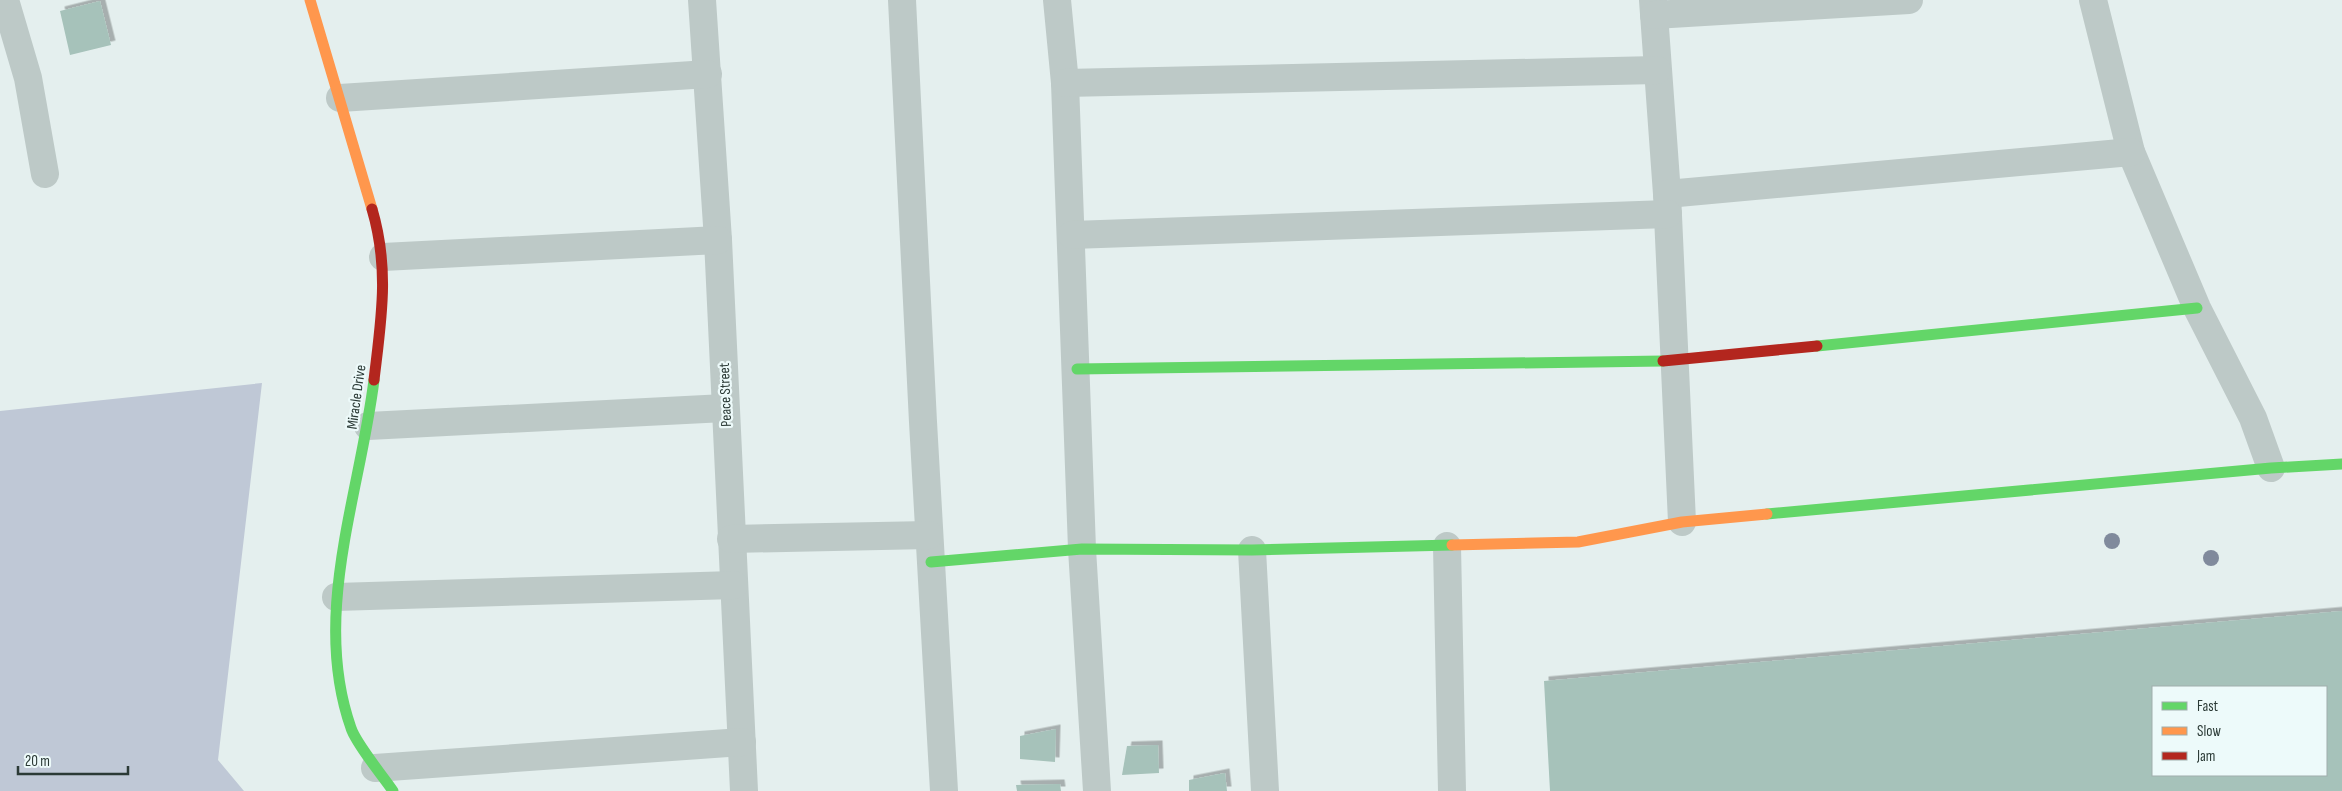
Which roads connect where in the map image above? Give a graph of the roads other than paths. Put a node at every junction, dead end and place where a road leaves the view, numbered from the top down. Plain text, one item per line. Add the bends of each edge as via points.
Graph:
1 (5, 0) edge
2 (310, 0) edge
3 (702, 0) edge
4 (902, 0) edge
5 (1058, 0) edge
6 (1909, 0) edge
7 (2094, 0) edge
8 (1653, 8) edge
9 (1657, 70) junction
10 (708, 74) junction
11 (1065, 82) junction
12 (340, 98) junction
13 (2131, 152) junction
14 (45, 174) dead end
15 (1667, 204) junction
16 (1072, 235) junction
17 (718, 240) junction
18 (382, 257) junction
19 (2197, 308) junction
20 (1673, 361) junction
21 (1077, 369) junction
22 (725, 408) junction
23 (368, 426) junction
24 (2342, 464) edge
25 (2271, 468) junction
26 (1682, 522) junction
27 (731, 539) junction
28 (1447, 546) junction
29 (930, 549) junction
30 (1082, 549) junction
31 (1252, 550) junction
32 (734, 585) junction
33 (336, 597) junction
34 (742, 742) junction
35 (375, 768) junction
36 (393, 791) edge
37 (744, 791) edge
38 (944, 791) edge
39 (1097, 791) edge
40 (1265, 791) edge
41 (1452, 791) edge

1 - 14 street via 28,78
2 - 12 street, Miracle Drive
3 - 10 street, Peace Street
4 - 29 street
5 - 11 street
6 - 8 street
7 - 13 street
8 - 9 street
9 - 11 street
9 - 15 street
10 - 12 street
10 - 17 street, Peace Street
11 - 16 street
12 - 18 street, Miracle Drive via 377,226
13 - 15 street
13 - 19 street
15 - 16 street
15 - 20 street
16 - 21 street
17 - 18 street
17 - 22 street, Peace Street
18 - 23 street, Miracle Drive via 383,305
19 - 20 street
19 - 25 street via 2253,418
20 - 21 street
20 - 26 street
21 - 30 street
22 - 23 street
22 - 27 street, Peace Street
23 - 33 street, Miracle Drive via 340,557
24 - 25 street
25 - 26 street
26 - 28 street via 1578,542
27 - 29 street
27 - 32 street, Peace Street
28 - 31 street
28 - 41 street
29 - 30 street
29 - 38 street
30 - 31 street
30 - 39 street
31 - 40 street
32 - 33 street
32 - 34 street, Peace Street
33 - 35 street, Miracle Drive via 338,678 351,730
34 - 35 street
34 - 37 street, Peace Street
35 - 36 street, Miracle Drive

